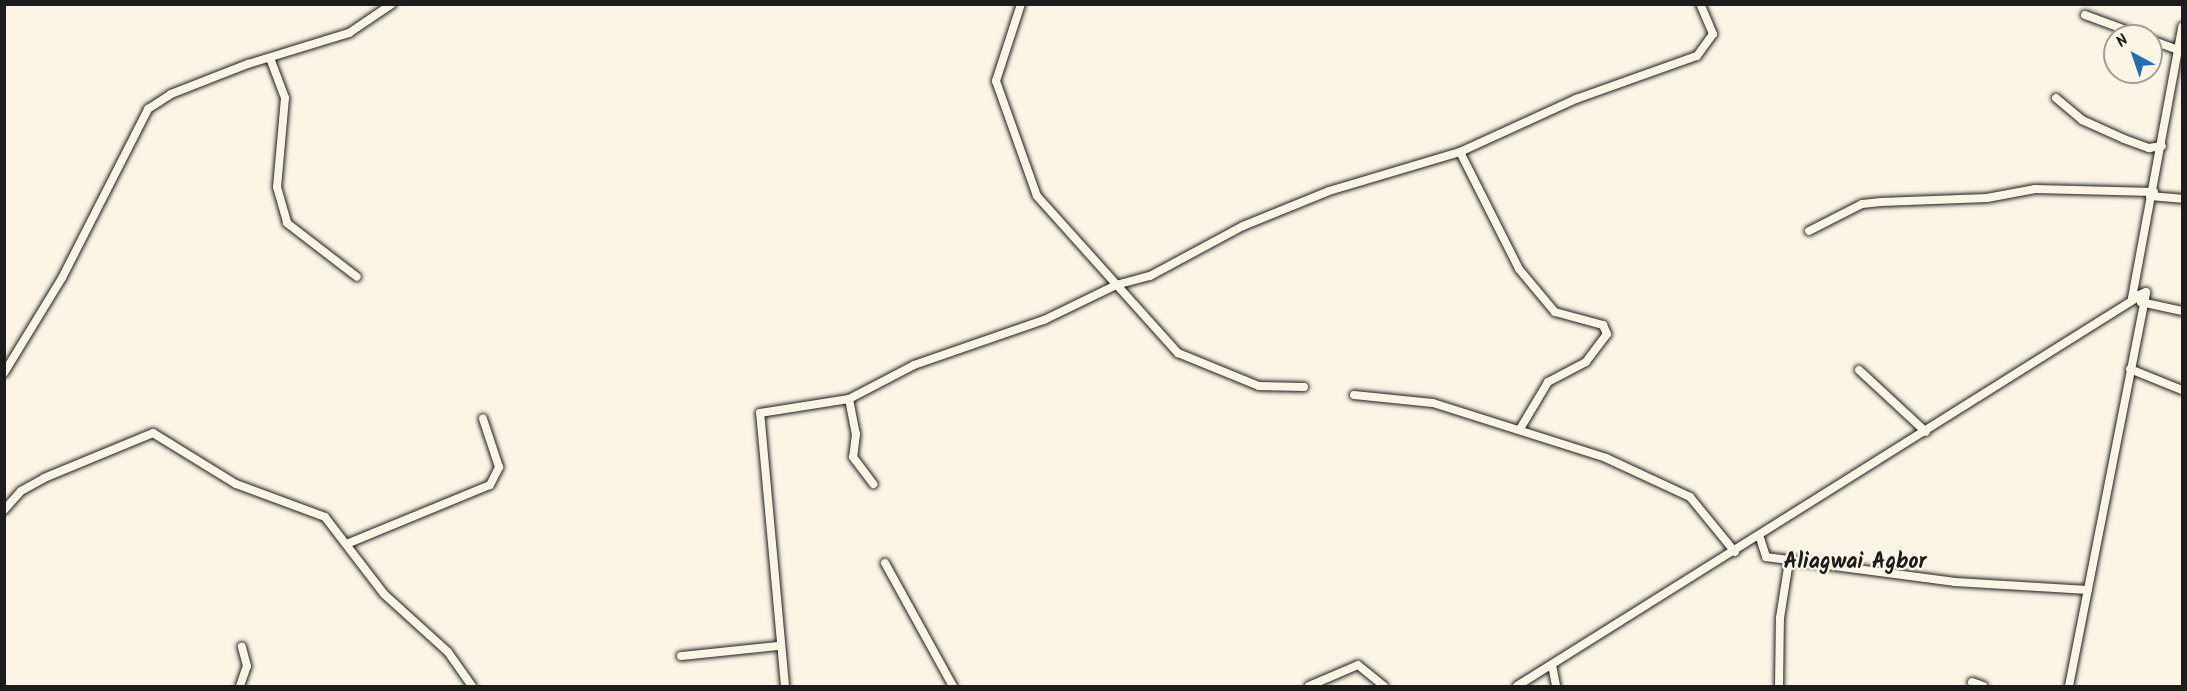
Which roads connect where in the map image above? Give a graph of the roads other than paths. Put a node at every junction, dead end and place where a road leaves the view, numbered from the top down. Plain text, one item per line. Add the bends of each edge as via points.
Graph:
1 (392, 4) edge
2 (1021, 4) edge
3 (1700, 4) edge
4 (2085, 15) dead end
5 (2109, 24) edge
6 (2182, 27) edge
7 (2163, 44) edge
8 (2178, 50) junction
9 (270, 58) junction
10 (2056, 98) dead end
11 (2162, 146) junction
12 (1460, 152) junction
13 (2152, 194) junction
14 (2182, 199) edge
15 (1809, 231) dead end
16 (357, 277) dead end
17 (1116, 285) junction
18 (2146, 292) junction
19 (2132, 298) junction
20 (2182, 311) edge
21 (2130, 369) junction
22 (1859, 370) dead end
23 (4, 373) edge
24 (1304, 387) dead end
25 (2182, 390) edge
26 (1354, 395) dead end
27 (849, 399) junction
28 (483, 419) dead end
29 (1520, 429) junction
30 (1926, 432) junction
31 (873, 484) dead end
32 (4, 510) edge
33 (1760, 538) junction
34 (349, 543) junction
35 (1736, 552) junction
36 (1790, 561) junction
37 (885, 563) dead end
38 (2088, 590) junction
39 (778, 646) junction
40 (242, 647) dead end
41 (681, 656) dead end
42 (1552, 665) junction
43 (1972, 682) dead end
44 (2069, 685) edge
45 (240, 687) edge
46 (472, 687) edge
47 (785, 687) edge
48 (953, 687) edge
49 (1309, 687) edge
50 (1384, 687) edge
51 (1517, 687) edge
52 (1556, 687) edge
53 (1779, 687) edge
54 (1983, 687) edge
55 (2079, 687) edge

1 - 9 street via 349,33
2 - 17 street via 996,81 999,94 1036,196
3 - 12 street via 1713,34 1697,56 1576,99
4 - 5 street
6 - 8 street
7 - 8 street
8 - 11 street
9 - 16 street via 285,98 278,187 287,224
9 - 23 street via 171,94 140,118 62,278
10 - 11 street via 2082,120 2149,148
11 - 13 street
12 - 17 street via 1329,191 1243,226 1150,276
12 - 29 street via 1519,270 1555,312 1603,325 1607,334 1586,362 1548,382
13 - 14 street
13 - 15 street via 2035,189 1988,198 1862,204
13 - 19 street
17 - 24 street via 1178,353 1259,386
17 - 27 street via 1044,320 914,365
18 - 19 street
18 - 21 street
18 - 30 street
19 - 20 street
21 - 25 street
21 - 38 street
22 - 30 street
26 - 29 street via 1433,403
27 - 31 street via 856,434 853,457
27 - 39 street via 760,413 778,565
28 - 34 street via 499,467 490,485
29 - 35 street via 1606,458 1690,497
30 - 33 street
32 - 34 street via 21,491 44,478 153,433 236,484 308,507
33 - 35 street
33 - 36 street via 1766,557
34 - 46 street via 384,594 448,652
35 - 42 street
36 - 38 street via 1955,582
36 - 53 street via 1780,618
37 - 48 street
38 - 44 street
39 - 41 street
39 - 47 street
40 - 45 street via 247,666
42 - 51 street
42 - 52 street
43 - 54 street
44 - 55 street
49 - 50 street via 1358,665 1373,672

